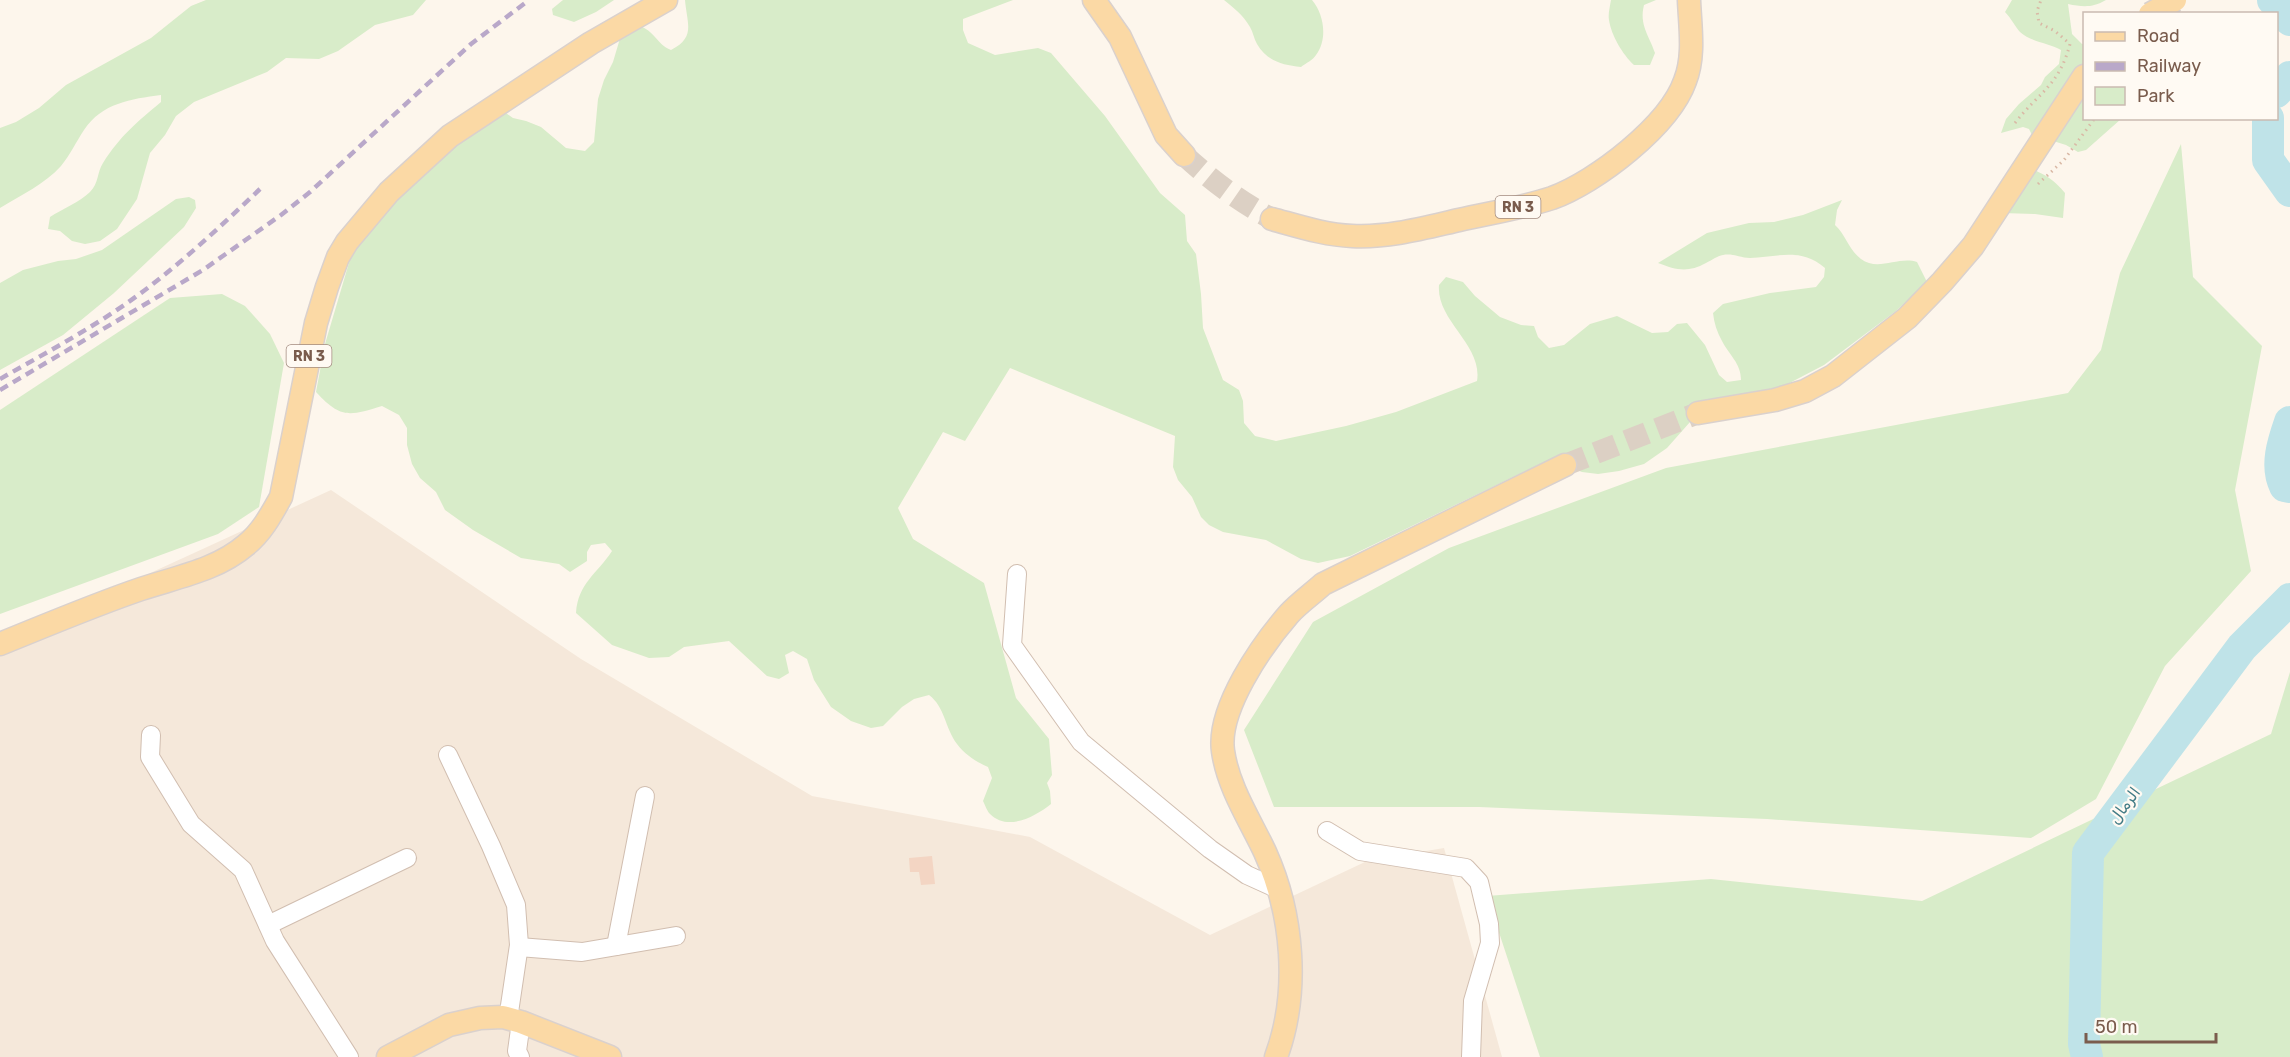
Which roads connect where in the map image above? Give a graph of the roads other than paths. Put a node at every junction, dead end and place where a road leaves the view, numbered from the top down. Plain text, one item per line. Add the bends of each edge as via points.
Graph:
1 (666, 0) edge
2 (1094, 0) edge
3 (1689, 0) edge
4 (2175, 0) edge
5 (2154, 12) edge
6 (2083, 79) edge
7 (1184, 155) tunnel mouth
8 (1272, 219) tunnel mouth
9 (1698, 413) tunnel mouth
10 (1565, 465) tunnel mouth
11 (1017, 574) dead end
12 (0, 644) edge
13 (151, 735) dead end
14 (448, 755) dead end
15 (645, 796) dead end
16 (1327, 831) dead end
17 (407, 858) dead end
18 (1278, 889) junction
19 (268, 925) junction
20 (676, 936) dead end
21 (616, 946) junction
22 (519, 947) junction
23 (514, 1020) junction
24 (349, 1057) edge
25 (388, 1057) edge
26 (520, 1057) edge
27 (610, 1057) edge
28 (1276, 1057) edge
29 (1471, 1057) edge

1 - 12 main road, RN 3 via 450,136 389,192 347,242 338,257 316,323 281,497 246,545 203,570 140,589
2 - 7 main road via 1120,37 1166,135
3 - 8 main road, RN 3 via 1689,66 1670,110 1637,144 1575,188 1531,204 1385,236 1350,236
4 - 5 main road, bridge
6 - 9 main road via 1972,246 1907,318 1833,376 1805,391
10 - 18 main road via 1323,584 1290,613 1263,648 1230,708 1222,749 1232,786
11 - 18 street via 1012,645 1081,742 1246,875
13 - 19 street via 150,757 190,824 243,870
14 - 22 street via 516,905
15 - 21 street
16 - 29 street via 1360,851 1466,868 1479,882 1490,943 1473,1000
17 - 19 street
18 - 28 main road via 1289,935 1290,1001
19 - 24 street
20 - 21 street
21 - 22 street via 582,952
22 - 23 street
23 - 25 main road via 480,1018 449,1025
23 - 26 street
23 - 27 main road

